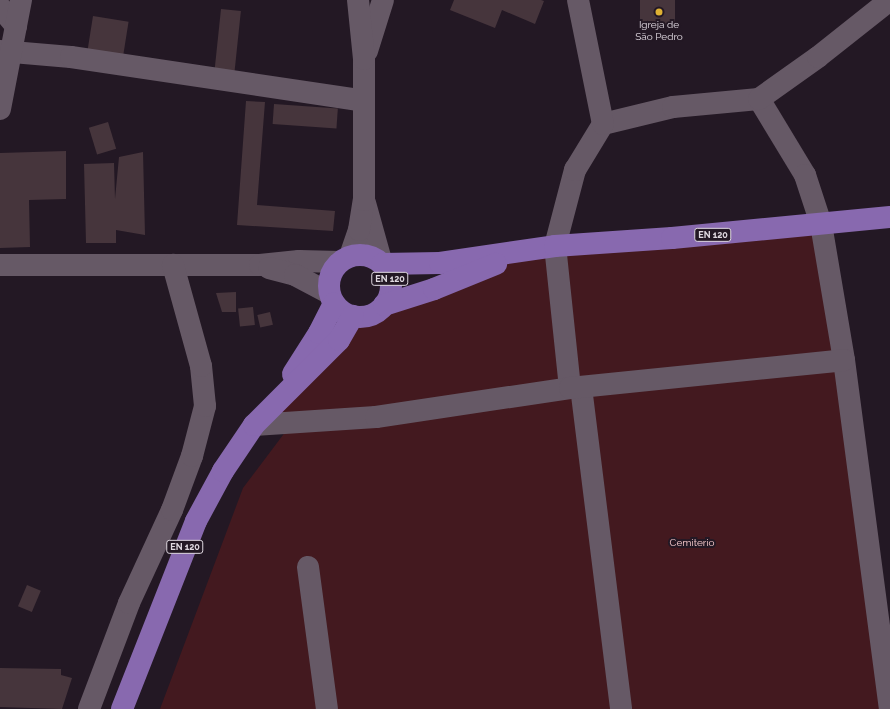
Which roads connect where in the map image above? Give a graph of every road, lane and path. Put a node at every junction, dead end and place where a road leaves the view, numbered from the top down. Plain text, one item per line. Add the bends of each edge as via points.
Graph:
1 (22, 0) edge
2 (358, 0) edge
3 (383, 0) edge
4 (578, 0) edge
5 (890, 0) edge
6 (0, 6) edge
7 (16, 26) junction
8 (5, 51) edge
9 (364, 59) junction
10 (759, 99) junction
11 (364, 102) junction
12 (0, 109) edge
13 (602, 124) junction
14 (364, 200) junction
15 (890, 217) edge
16 (821, 224) junction
17 (546, 248) junction
18 (345, 259) junction
19 (382, 264) junction
20 (0, 265) edge
21 (173, 265) junction
22 (260, 266) junction
23 (332, 298) junction
24 (384, 306) junction
25 (353, 316) junction
26 (844, 360) junction
27 (576, 388) junction
28 (277, 401) junction
29 (254, 425) junction
30 (308, 567) dead end
31 (89, 709) edge
32 (122, 709) edge
33 (327, 709) edge
34 (621, 709) edge
35 (890, 709) edge

1 - 7 street
2 - 9 street
3 - 9 street
4 - 13 street
5 - 10 street
6 - 7 street
7 - 8 street
8 - 11 street via 78,58
8 - 12 street
9 - 11 street
10 - 13 street via 673,107
10 - 16 street via 805,175
11 - 14 street
13 - 17 street via 575,170
14 - 18 street via 359,230
14 - 19 street
15 - 16 main road, EN 120
16 - 17 main road, EN 120
16 - 26 street
17 - 19 main road, EN 120 via 440,263
17 - 24 main road, EN 120
17 - 27 street
18 - 19 main road, EN 120 via 362,255
18 - 22 street
18 - 23 main road, EN 120 via 330,276
19 - 24 main road, EN 120 via 391,285
20 - 21 street
21 - 22 street
21 - 31 street via 202,366 206,406 192,456 172,510 129,603
22 - 23 street via 295,275
23 - 25 main road
23 - 28 main road, EN 120 via 319,333
24 - 25 main road, EN 120 via 375,313
25 - 28 main road, EN 120 via 339,340
26 - 27 street
26 - 35 street
27 - 29 street via 376,417
27 - 34 street
28 - 29 main road, EN 120
29 - 32 main road, EN 120 via 223,471 196,521
30 - 33 street

